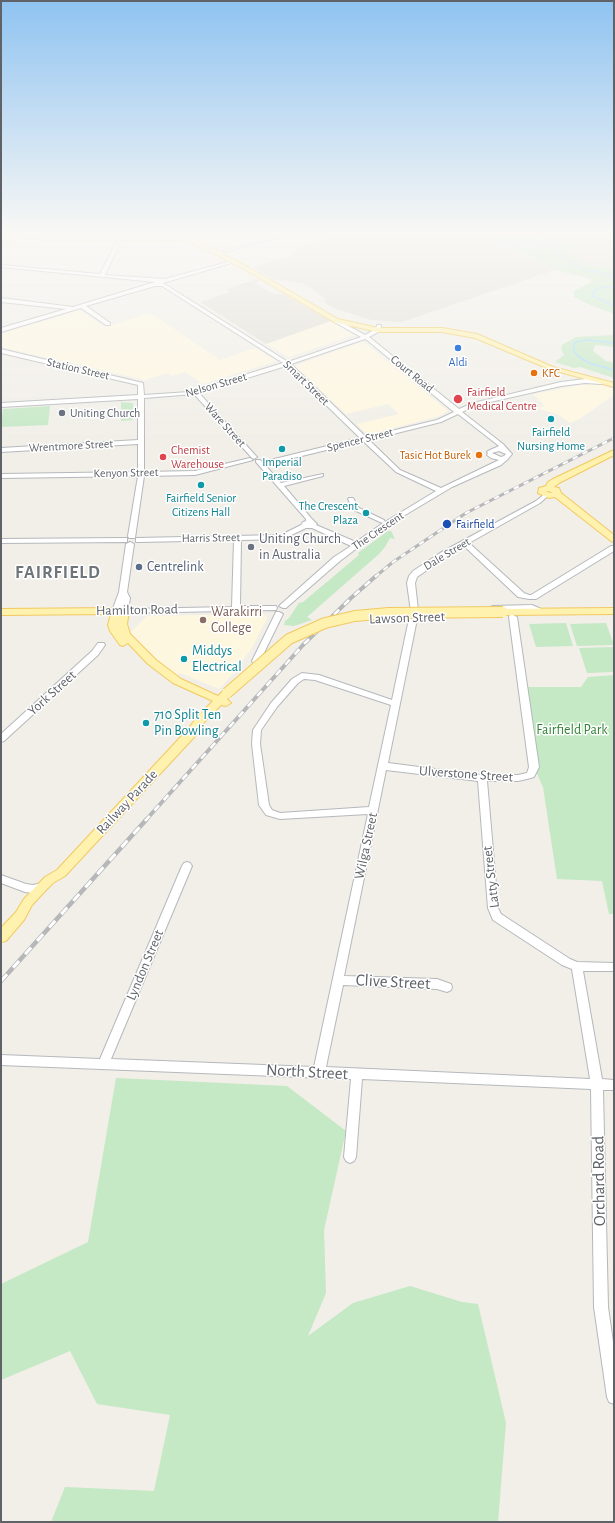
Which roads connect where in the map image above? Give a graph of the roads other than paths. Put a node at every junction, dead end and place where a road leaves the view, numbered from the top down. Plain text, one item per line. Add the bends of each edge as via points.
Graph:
1 (62, 306) edge
2 (82, 306) joint
3 (199, 306) edge
4 (311, 306) edge
5 (319, 306) edge
6 (73, 309) junction
7 (336, 321) junction
8 (108, 324) dead end
9 (377, 328) junction
10 (1, 330) edge
11 (363, 336) junction
12 (1, 351) edge
13 (285, 363) junction
14 (562, 371) junction
15 (614, 381) edge
16 (601, 382) junction
17 (141, 384) junction
18 (561, 384) junction
19 (614, 385) edge
20 (195, 392) junction
21 (168, 396) junction
22 (140, 397) junction
23 (1, 400) edge
24 (16, 404) junction
25 (1, 405) edge
26 (458, 411) junction
27 (483, 432) junction
28 (365, 439) junction
29 (142, 442) junction
30 (1, 450) edge
31 (614, 452) edge
32 (490, 453) junction
33 (506, 455) junction
34 (255, 461) junction
35 (483, 469) junction
36 (140, 473) junction
37 (321, 475) dead end
38 (1, 476) edge
39 (279, 485) junction
40 (441, 491) junction
41 (548, 492) junction
42 (351, 499) dead end
43 (382, 521) dead end
44 (309, 525) junction
45 (238, 537) junction
46 (136, 538) junction
47 (614, 539) edge
48 (1, 542) edge
49 (127, 542) junction
50 (465, 543) junction
51 (356, 545) junction
52 (614, 548) edge
53 (236, 608) junction
54 (414, 609) joint
55 (614, 610) edge
56 (120, 611) junction
57 (276, 611) junction
58 (1, 612) edge
59 (544, 612) junction
60 (507, 615) junction
61 (614, 615) edge
62 (413, 619) dead end
63 (101, 645) dead end
64 (256, 661) dead end
65 (224, 701) junction
66 (396, 704) junction
67 (1, 739) edge
68 (383, 766) junction
69 (482, 778) junction
70 (374, 810) junction
71 (187, 866) dead end
72 (61, 873) junction
73 (1, 879) edge
74 (17, 886) junction
75 (42, 887) junction
76 (28, 902) junction
77 (20, 916) junction
78 (1, 937) edge
79 (577, 966) junction
80 (614, 967) edge
81 (338, 980) junction
82 (448, 987) dead end
83 (1, 1060) edge
84 (103, 1065) junction
85 (319, 1072) junction
86 (357, 1074) junction
87 (597, 1084) junction
88 (614, 1085) edge
89 (350, 1158) dead end
90 (614, 1397) edge

1 - 6 street
2 - 6 street
2 - 8 street
3 - 13 street, Smart Street
4 - 7 main road
5 - 9 main road via 337,316
6 - 10 street
7 - 9 main road
7 - 11 street, Court Road
9 - 11 street, Nelson Street
9 - 14 main road via 433,329 465,333 487,339 540,364
9 - 15 main road via 442,327 464,330 492,338 551,363
11 - 13 street, Nelson Street
11 - 26 street, Court Road
12 - 17 street, Station Street
13 - 20 street, Nelson Street
13 - 28 street, Smart Street
14 - 16 main road
14 - 18 street via 567,378
16 - 18 street, Spencer Street
16 - 19 main road
17 - 21 street, Station Street via 153,393
17 - 22 street
18 - 26 street, Spencer Street via 475,404
20 - 21 street, Nelson Street
20 - 34 street, Ware Street
21 - 22 street, Nelson Street
22 - 24 street, Nelson Street
22 - 29 street
23 - 24 street
24 - 25 street, Nelson Street
26 - 27 street, Court Road
26 - 28 street, Spencer Street via 439,421
27 - 32 street
27 - 33 street, Court Road via 501,444
28 - 34 street, Spencer Street
28 - 40 street, Smart Street via 398,471
29 - 30 street, Wrentmore Street
29 - 36 street
31 - 41 main road via 551,484
32 - 33 street via 495,458
32 - 35 street
33 - 35 street via 498,464
34 - 36 street, Kenyon Street via 195,473
34 - 39 street, Ware Street
35 - 40 street, The Crescent
36 - 38 street, Kenyon Street
36 - 46 street
37 - 39 street
39 - 44 street, Ware Street via 309,519
40 - 51 street, The Crescent
41 - 47 main road via 553,496 558,494
41 - 50 street, Dale Street via 538,502
42 - 43 street via 356,509
44 - 45 street, Harris Street via 286,536
44 - 51 street
45 - 46 street, Harris Street
45 - 53 street
46 - 49 street via 126,537
48 - 49 street
49 - 56 street via 123,592 126,598
50 - 52 street via 521,595 528,597 533,597
50 - 54 street, Dale Street via 416,573 412,580
51 - 57 street, The Crescent via 283,606 287,610 285,613
53 - 56 street, Hamilton Road
53 - 57 street, Hamilton Road
54 - 59 street, Lawson Street via 522,607
55 - 59 main road, Lawson Street
56 - 58 main road, Hamilton Road
56 - 65 main road via 113,625 115,631 121,641 158,675 174,686
57 - 64 street
59 - 60 main road, Lawson Street
60 - 61 main road, Lawson Street
60 - 65 main road, Lawson Street via 389,617 332,626 298,640 283,650
60 - 69 street, Ulverstone Street via 534,772 528,777
62 - 66 street, Wilga Street
63 - 67 street, York Street via 96,653
65 - 72 main road, Railway Parade via 207,722 193,731
66 - 68 street, Wilga Street
66 - 70 street via 316,677 302,676 274,705 257,730 256,744 264,806 269,813 280,816
68 - 69 street, Ulverstone Street
68 - 70 street, Wilga Street
69 - 79 street, Latty Street via 493,908 497,917 566,962
70 - 81 street, Wilga Street
71 - 84 street, Lyndon Street
72 - 75 main road, Railway Parade
72 - 77 main road, Railway Parade via 56,883 32,908
73 - 74 street
74 - 75 street via 33,889
74 - 76 street via 28,896
75 - 76 main road, Railway Parade
76 - 77 main road, Railway Parade
77 - 78 main road, Railway Parade
79 - 80 street, Latty Street
79 - 87 street, Orchard Road
81 - 82 street, Clive Street via 437,984
81 - 85 street, Wilga Street
83 - 84 street, North Street
84 - 85 street, North Street
85 - 86 street, North Street
86 - 87 street, North Street
86 - 89 street
87 - 88 street, North Street
87 - 90 street, Orchard Road via 601,1307

